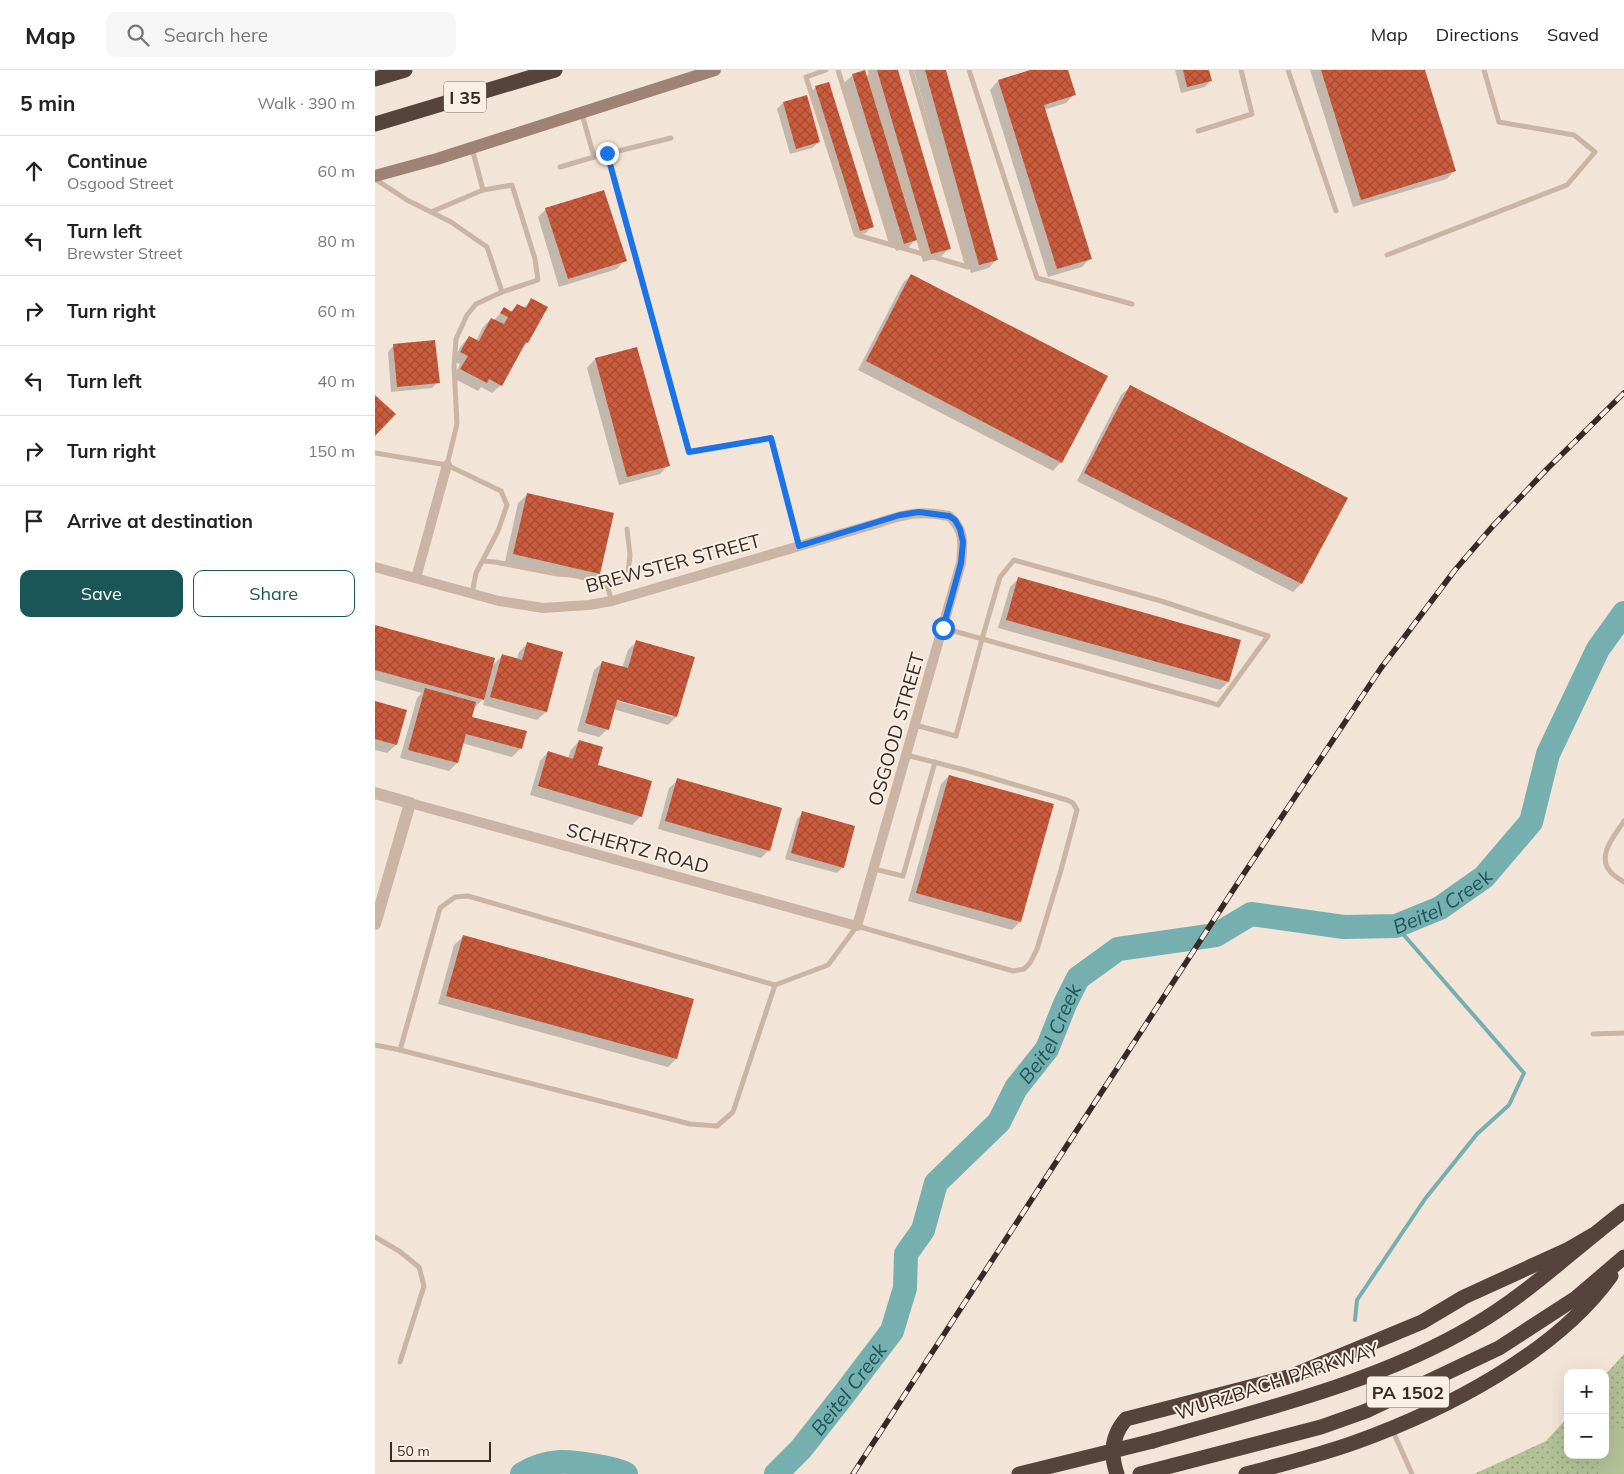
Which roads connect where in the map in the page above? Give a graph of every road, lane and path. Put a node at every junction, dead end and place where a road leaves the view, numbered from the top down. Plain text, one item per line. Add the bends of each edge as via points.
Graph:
1 (405, 70) edge
2 (555, 70) edge
3 (715, 70) edge
4 (826, 70) edge
5 (838, 70) edge
6 (870, 70) edge
7 (911, 70) edge
8 (969, 70) edge
9 (1241, 70) edge
10 (1288, 70) edge
11 (1484, 70) edge
12 (375, 79) edge
13 (581, 113) junction
14 (375, 124) edge
15 (1198, 132) dead end
16 (671, 138) dead end
17 (471, 148) junction
18 (607, 153) junction
19 (594, 158) junction
20 (560, 167) dead end
21 (375, 178) edge
22 (483, 190) junction
23 (1336, 211) dead end
24 (431, 212) junction
25 (892, 245) junction
26 (925, 255) junction
27 (1387, 256) dead end
28 (502, 292) junction
29 (1132, 304) dead end
30 (375, 454) edge
31 (447, 465) junction
32 (949, 516) joint
33 (627, 529) dead end
34 (799, 546) junction
35 (483, 561) junction
36 (375, 567) edge
37 (416, 578) junction
38 (606, 583) junction
39 (473, 594) junction
40 (612, 601) junction
41 (943, 628) junction
42 (982, 639) junction
43 (915, 725) junction
44 (906, 755) junction
45 (935, 762) junction
46 (375, 793) edge
47 (410, 803) junction
48 (1624, 821) edge
49 (874, 869) junction
50 (1624, 882) edge
51 (375, 924) edge
52 (857, 926) junction
53 (775, 985) junction
54 (1624, 1032) edge
55 (1593, 1034) dead end
56 (375, 1045) edge
57 (400, 1050) junction
58 (1624, 1211) edge
59 (1593, 1235) junction
60 (375, 1237) edge
61 (1624, 1257) edge
62 (399, 1362) dead end
63 (1392, 1428) junction
64 (1019, 1474) edge
65 (1117, 1474) edge
66 (1140, 1474) edge
67 (1246, 1474) edge
68 (1412, 1474) edge

1 - 12 highway
2 - 14 highway, I 35
3 - 13 main road
4 - 25 lane via 806,77 857,236
5 - 25 lane
6 - 26 lane
7 - 26 lane via 969,267
8 - 29 lane via 1037,278
9 - 15 lane via 1252,114
10 - 23 lane
11 - 27 lane via 1499,122 1574,135 1595,152 1567,185
13 - 17 main road
13 - 19 lane
16 - 18 lane
17 - 21 main road
17 - 22 lane
18 - 19 lane
18 - 34 lane via 689,452 771,438
19 - 20 lane
21 - 24 lane
22 - 24 lane
22 - 28 lane via 512,185 535,259 538,280
24 - 28 lane via 487,247
25 - 26 lane
28 - 31 lane via 476,304 456,339 453,366 457,424
30 - 31 lane
31 - 35 lane via 501,490 507,505
31 - 37 street
32 - 34 street, BREWSTER STREET via 919,512 900,515
32 - 41 street, OSGOOD STREET via 960,529 963,542 961,563
33 - 38 lane via 628,572 621,579
34 - 40 street, BREWSTER STREET
35 - 38 lane via 583,576
35 - 39 lane via 476,573
36 - 37 street, BREWSTER STREET
37 - 39 street, BREWSTER STREET
38 - 40 lane
39 - 40 street, BREWSTER STREET via 543,608
41 - 42 lane
41 - 43 street, OSGOOD STREET
42 - 42 lane via 1218,705 1267,636 1161,601 1014,560 1001,577
42 - 43 lane via 956,736
43 - 44 street, OSGOOD STREET
44 - 45 lane
44 - 49 street, OSGOOD STREET
45 - 49 lane via 903,876
45 - 52 lane via 1073,804 1077,810 1037,950 1024,969 1013,971
46 - 47 street
47 - 51 street
47 - 52 street, SCHERTZ ROAD
48 - 50 lane via 1604,857 1608,869
49 - 52 street, OSGOOD STREET
52 - 53 lane via 828,965
53 - 57 lane via 733,1112 717,1126 690,1124
53 - 57 lane via 467,896 455,897 440,908
54 - 55 lane
56 - 57 lane
58 - 59 highway, WURZBACH PARKWAY / PA 1502
59 - 64 highway, WURZBACH PARKWAY / PA 1502, bridge via 1527,1290 1473,1326 1397,1364 1294,1401
59 - 65 highway via 1464,1297 1423,1322 1292,1376 1126,1419 1115,1436 1113,1464
60 - 62 lane via 419,1267 424,1286
61 - 63 highway via 1580,1313 1508,1369 1469,1392
61 - 66 highway, PA 1502 via 1576,1298 1499,1348 1366,1411 1321,1427
63 - 67 highway via 1355,1443
63 - 68 lane

